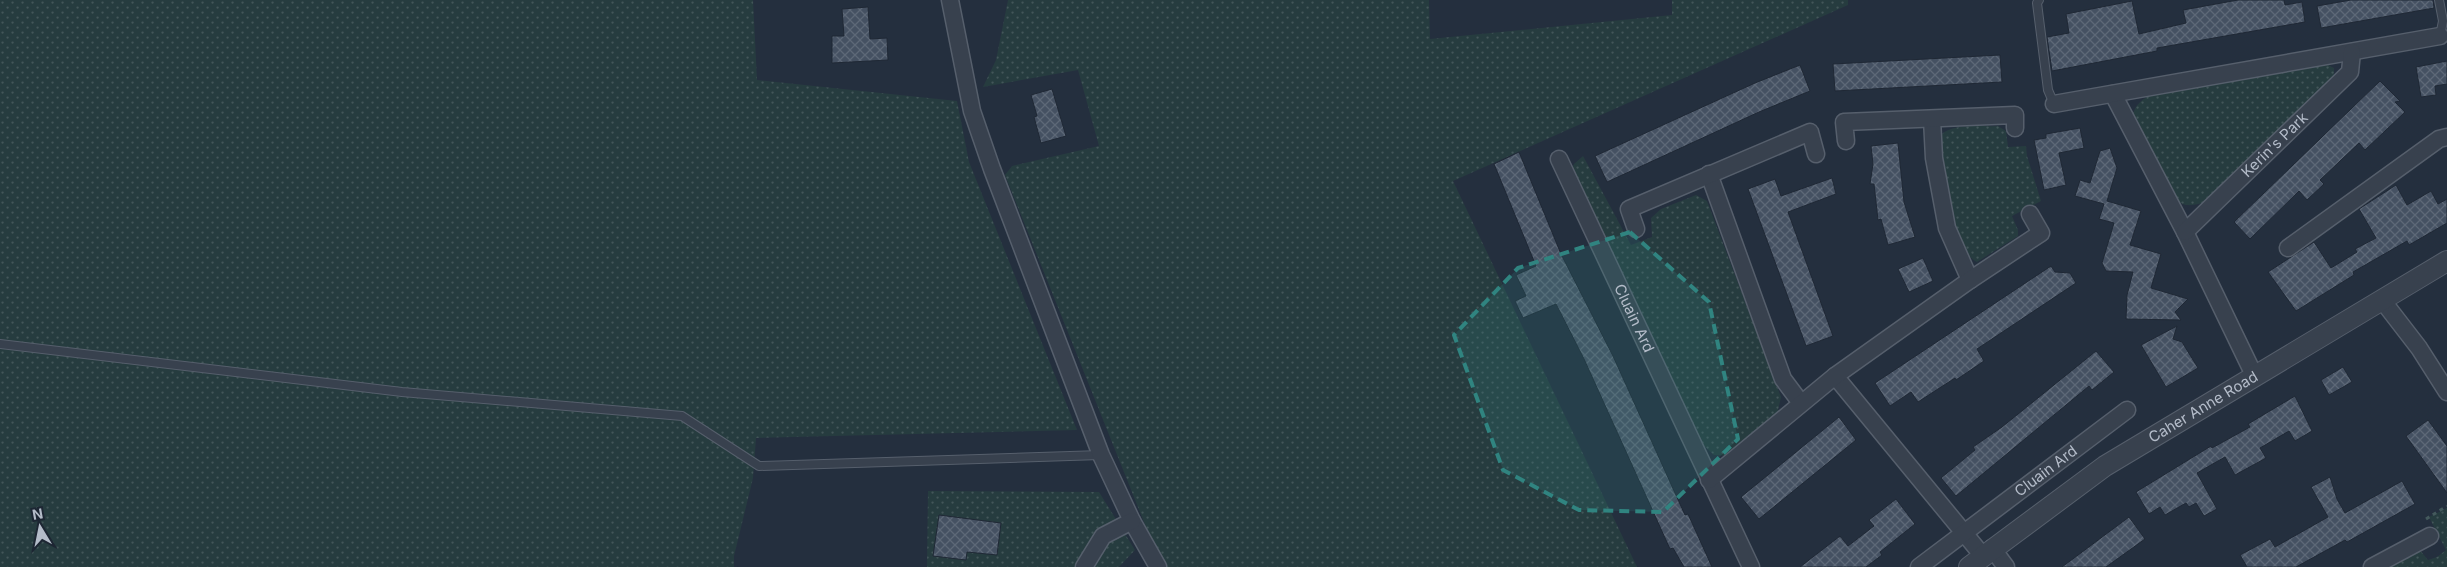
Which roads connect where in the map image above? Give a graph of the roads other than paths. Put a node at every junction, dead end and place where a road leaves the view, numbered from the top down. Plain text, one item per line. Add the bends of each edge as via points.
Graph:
1 (950, 0) edge
2 (2039, 0) edge
3 (2438, 0) edge
4 (2440, 36) joint
5 (2352, 52) junction
6 (2112, 94) junction
7 (2054, 104) joint
8 (1932, 119) junction
9 (2015, 128) dead end
10 (2447, 137) edge
11 (1846, 141) dead end
12 (1816, 154) dead end
13 (1559, 159) dead end
14 (1708, 174) junction
15 (2030, 214) dead end
16 (1636, 229) dead end
17 (2185, 232) junction
18 (2288, 248) dead end
19 (2447, 261) edge
20 (1970, 280) junction
21 (2382, 300) junction
22 (0, 344) edge
23 (1835, 376) junction
24 (2255, 377) junction
25 (2447, 392) edge
26 (1800, 403) junction
27 (2127, 410) dead end
28 (1101, 456) junction
29 (1709, 480) junction
30 (1132, 521) junction
31 (1963, 532) junction
32 (2430, 536) dead end
33 (1981, 557) edge
34 (2374, 566) edge
35 (1084, 567) edge
36 (1158, 567) edge
37 (1751, 567) edge
38 (1919, 567) edge
39 (2006, 567) edge

1 - 28 street via 972,111
2 - 7 lane via 2048,90
3 - 4 lane via 2443,20
4 - 5 street
5 - 6 street
5 - 17 street, Kerin's Park via 2350,72
6 - 7 street
6 - 17 street
8 - 9 street via 2014,115
8 - 11 street via 1844,122
8 - 20 street via 1934,158 1947,228
10 - 18 street via 2439,139
12 - 14 street via 1810,132
13 - 29 street, Cluain Ard
14 - 16 street via 1629,209
14 - 26 street via 1784,379
15 - 20 street via 2041,233
17 - 24 street
19 - 21 street, Caher Anne Road
20 - 23 street
21 - 24 street, Caher Anne Road
21 - 25 street via 2419,348
22 - 28 lane via 402,392 682,416 759,466
23 - 26 street
23 - 31 street
24 - 33 street, Caher Anne Road via 2105,466
26 - 29 street
27 - 31 street, Cluain Ard
28 - 30 street
29 - 37 street, Cluain Ard
30 - 35 street via 1104,536
30 - 36 street
31 - 33 street
31 - 38 street, Cluain Ard
32 - 34 street
33 - 39 street

